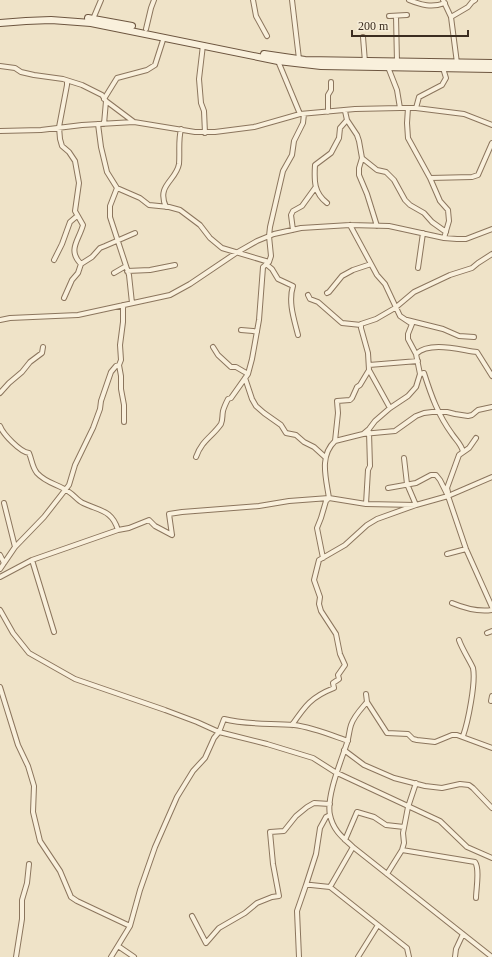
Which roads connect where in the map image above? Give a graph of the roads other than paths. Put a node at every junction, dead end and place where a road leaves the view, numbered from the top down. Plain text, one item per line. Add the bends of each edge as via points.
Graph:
1 (101, 0) edge
2 (154, 0) edge
3 (253, 0) edge
4 (292, 0) edge
5 (409, 0) edge
6 (475, 0) edge
7 (444, 2) edge
8 (389, 16) dead end
9 (396, 16) junction
10 (407, 16) dead end
11 (451, 17) junction
12 (93, 19) junction
13 (0, 20) edge
14 (0, 24) edge
15 (146, 29) junction
16 (267, 36) dead end
17 (164, 37) junction
18 (363, 37) dead end
19 (203, 45) junction
20 (299, 59) junction
21 (278, 61) junction
22 (365, 62) junction
23 (397, 62) junction
24 (457, 63) junction
25 (492, 63) edge
26 (0, 66) edge
27 (388, 67) junction
28 (444, 68) junction
29 (492, 69) edge
30 (67, 81) junction
31 (331, 82) dead end
32 (105, 100) junction
33 (400, 108) junction
34 (408, 108) junction
35 (416, 108) junction
36 (345, 111) junction
37 (328, 112) junction
38 (302, 114) junction
39 (347, 120) junction
40 (134, 122) junction
41 (98, 124) junction
42 (104, 124) junction
43 (492, 125) edge
44 (60, 127) junction
45 (181, 129) junction
46 (0, 131) edge
47 (205, 133) junction
48 (492, 143) edge
49 (362, 158) junction
50 (430, 178) junction
51 (117, 188) junction
52 (315, 188) junction
53 (327, 203) dead end
54 (166, 207) junction
55 (77, 216) junction
56 (350, 225) junction
57 (377, 226) junction
58 (492, 229) edge
59 (293, 230) junction
60 (446, 232) junction
61 (135, 233) dead end
62 (423, 233) junction
63 (269, 236) junction
64 (444, 238) junction
65 (117, 240) junction
66 (236, 253) junction
67 (492, 254) edge
68 (54, 260) dead end
69 (267, 263) junction
70 (82, 264) junction
71 (371, 264) junction
72 (175, 265) dead end
73 (418, 268) dead end
74 (127, 269) junction
75 (114, 273) dead end
76 (327, 293) dead end
77 (308, 295) dead end
78 (64, 298) dead end
79 (132, 303) junction
80 (123, 305) junction
81 (395, 308) junction
82 (0, 320) edge
83 (405, 320) junction
84 (361, 325) junction
85 (241, 330) dead end
86 (257, 332) junction
87 (298, 335) dead end
88 (474, 337) dead end
89 (213, 347) dead end
90 (43, 348) dead end
91 (416, 354) junction
92 (418, 361) junction
93 (119, 365) junction
94 (369, 365) junction
95 (369, 370) junction
96 (420, 374) junction
97 (247, 376) junction
98 (492, 376) edge
99 (0, 393) edge
100 (492, 406) edge
101 (390, 408) junction
102 (437, 412) junction
103 (124, 422) dead end
104 (0, 426) edge
105 (369, 432) junction
106 (476, 438) dead end
107 (335, 441) junction
108 (463, 452) junction
109 (196, 457) dead end
110 (325, 457) junction
111 (404, 458) dead end
112 (492, 477) edge
113 (407, 484) junction
114 (388, 488) dead end
115 (64, 489) junction
116 (448, 496) junction
117 (328, 498) junction
118 (4, 503) dead end
119 (366, 504) junction
120 (391, 504) junction
121 (416, 505) junction
122 (394, 513) junction
123 (118, 530) junction
124 (15, 547) junction
125 (466, 548) junction
126 (447, 554) dead end
127 (0, 555) edge
128 (323, 558) junction
129 (32, 560) junction
130 (4, 563) junction
131 (0, 569) edge
132 (0, 576) edge
133 (452, 603) dead end
134 (492, 608) edge
135 (0, 610) edge
136 (492, 631) edge
137 (54, 632) dead end
138 (487, 634) dead end
139 (459, 640) dead end
140 (0, 687) edge
141 (366, 694) dead end
142 (367, 702) junction
143 (292, 725) junction
144 (219, 732) junction
145 (463, 736) junction
146 (348, 741) junction
147 (492, 748) edge
148 (344, 750) junction
149 (336, 772) junction
150 (416, 783) junction
151 (330, 804) junction
152 (408, 807) junction
153 (492, 808) edge
154 (330, 815) junction
155 (404, 827) junction
156 (345, 840) junction
157 (353, 847) junction
158 (402, 850) junction
159 (492, 858) edge
160 (29, 864) dead end
161 (387, 874) junction
162 (306, 885) junction
163 (330, 888) junction
164 (476, 898) dead end
165 (192, 916) dead end
166 (378, 925) junction
167 (130, 926) junction
168 (463, 934) junction
169 (118, 946) junction
170 (492, 956) edge
171 (16, 957) edge
172 (111, 957) edge
173 (134, 957) edge
174 (299, 957) edge
175 (358, 957) edge
176 (409, 957) edge
177 (455, 957) edge

1 - 12 street
2 - 15 street
3 - 16 street via 256,16
4 - 20 street
5 - 7 street via 431,6
6 - 11 street
7 - 11 street
8 - 9 street
9 - 10 street
9 - 23 street
11 - 24 street
12 - 13 street via 53,16
12 - 15 street
14 - 17 street via 75,21
15 - 20 street
17 - 19 street
17 - 32 street via 155,66 117,78
18 - 22 street
19 - 21 street
19 - 47 street via 199,79
20 - 22 street
21 - 27 street via 321,66
21 - 38 street
22 - 23 street
23 - 24 street
24 - 25 street
26 - 30 street
27 - 28 street
27 - 33 street via 397,90
28 - 29 street
28 - 35 street via 446,78 442,85 418,97
30 - 32 street via 98,92
30 - 44 street
31 - 37 street
32 - 40 street
32 - 42 street
33 - 34 street
33 - 36 street
34 - 35 street
34 - 50 street via 408,138
35 - 43 street via 464,114
36 - 37 street
36 - 39 street
37 - 38 street
38 - 47 street via 254,127
38 - 63 street via 303,123 294,141 292,156 283,171
39 - 49 street via 357,135
39 - 52 street via 340,128 339,138 331,152 315,165
40 - 42 street
40 - 45 street
41 - 42 street
41 - 44 street
41 - 51 street via 108,172
44 - 46 street
44 - 55 street via 60,143 75,161 79,183
45 - 47 street
45 - 54 street via 179,164 166,184 163,194
48 - 50 street via 478,175
49 - 57 street via 360,175
49 - 60 street via 377,170 386,172 410,205
50 - 60 street via 440,201 448,210 449,222
51 - 54 street via 150,205
51 - 65 street via 110,213
52 - 53 street
52 - 59 street via 302,206 293,211
54 - 66 street via 180,210 200,225 222,248
55 - 68 street via 70,222
55 - 70 street via 83,226 74,249
56 - 57 street
56 - 59 street via 326,225
56 - 71 street
57 - 62 street
58 - 64 street via 466,239
59 - 63 street
60 - 64 street
61 - 65 street
62 - 64 street
62 - 73 street
63 - 66 street
63 - 69 street via 271,256
65 - 70 street via 100,248
65 - 74 street
66 - 69 street
66 - 79 street via 180,291
67 - 81 street via 472,268 414,292
69 - 86 street via 262,273
69 - 87 street via 278,279 293,286 293,317
70 - 78 street
71 - 76 street via 342,276
71 - 81 street via 385,284
72 - 74 street via 150,270
74 - 75 street
74 - 79 street
77 - 84 street via 342,323
79 - 80 street
80 - 82 street via 78,315
80 - 93 street
81 - 83 street
81 - 84 street
83 - 88 street via 442,329 458,336
83 - 91 street via 412,324 408,339
84 - 94 street
85 - 86 street
86 - 97 street
89 - 97 street via 231,367 236,367
90 - 99 street via 42,353
91 - 92 street
91 - 98 street via 429,348 477,352
92 - 94 street
92 - 96 street
93 - 103 street
93 - 115 street via 110,372 93,428 75,465 69,485
94 - 95 street
95 - 101 street
95 - 107 street via 350,400 337,401
96 - 101 street via 412,392
96 - 102 street via 424,373
97 - 109 street via 228,399 221,423 201,446
97 - 110 street via 256,406 286,433 296,435
100 - 102 street via 468,416
101 - 105 street via 375,421
102 - 105 street via 416,416 395,431
102 - 108 street
104 - 115 street via 19,448 29,453 33,467 41,477
105 - 107 street
105 - 119 street via 370,466
106 - 108 street
107 - 110 street
108 - 116 street via 457,458 447,488
110 - 117 street
111 - 113 street
112 - 116 street
113 - 114 street
113 - 116 street via 436,475
113 - 121 street
115 - 123 street via 82,503 109,514
115 - 124 street via 44,517
116 - 121 street
116 - 125 street
117 - 119 street
117 - 123 street via 169,514 172,535 148,520
117 - 128 street via 317,528
118 - 124 street
119 - 120 street
120 - 121 street
120 - 122 street
121 - 122 street
122 - 128 street via 366,525 345,545
123 - 129 street
124 - 130 street
125 - 126 street
125 - 134 street
127 - 130 street
128 - 143 street via 319,560 315,584 320,597 321,611 336,634 344,665 338,675 339,679 333,682 334,688 320,694 303,709
129 - 132 street
129 - 137 street
130 - 131 street
133 - 134 street via 466,608
135 - 144 street via 13,633 29,652 75,679 191,719
136 - 138 street
139 - 145 street via 472,667 474,680
140 - 167 street via 34,786 34,819 44,849 60,871 71,896
141 - 142 street
142 - 145 street via 388,733 408,734 422,742 435,742 452,735
142 - 146 street via 353,720
143 - 144 street via 237,722 224,718
143 - 146 street
144 - 149 street via 313,758
144 - 167 street via 205,758 178,797 167,820 155,847
145 - 147 street
146 - 148 street
148 - 149 street
148 - 150 street via 364,765 385,775
149 - 151 street
149 - 152 street
150 - 152 street
150 - 153 street via 442,788 469,785
151 - 154 street
151 - 165 street via 314,803 296,816 284,831 270,832 279,896 264,899 252,906 219,928 206,942
152 - 155 street
152 - 159 street via 440,821 467,846
154 - 156 street via 335,831
154 - 162 street via 320,828 316,854
155 - 156 street via 386,825 357,812
155 - 158 street
156 - 157 street
157 - 161 street
157 - 163 street
158 - 161 street
158 - 164 street via 476,862
160 - 171 street
161 - 168 street
162 - 163 street
162 - 174 street via 296,911
163 - 166 street
166 - 175 street
166 - 176 street via 407,948
167 - 169 street
168 - 170 street
168 - 177 street
169 - 172 street
169 - 173 street

